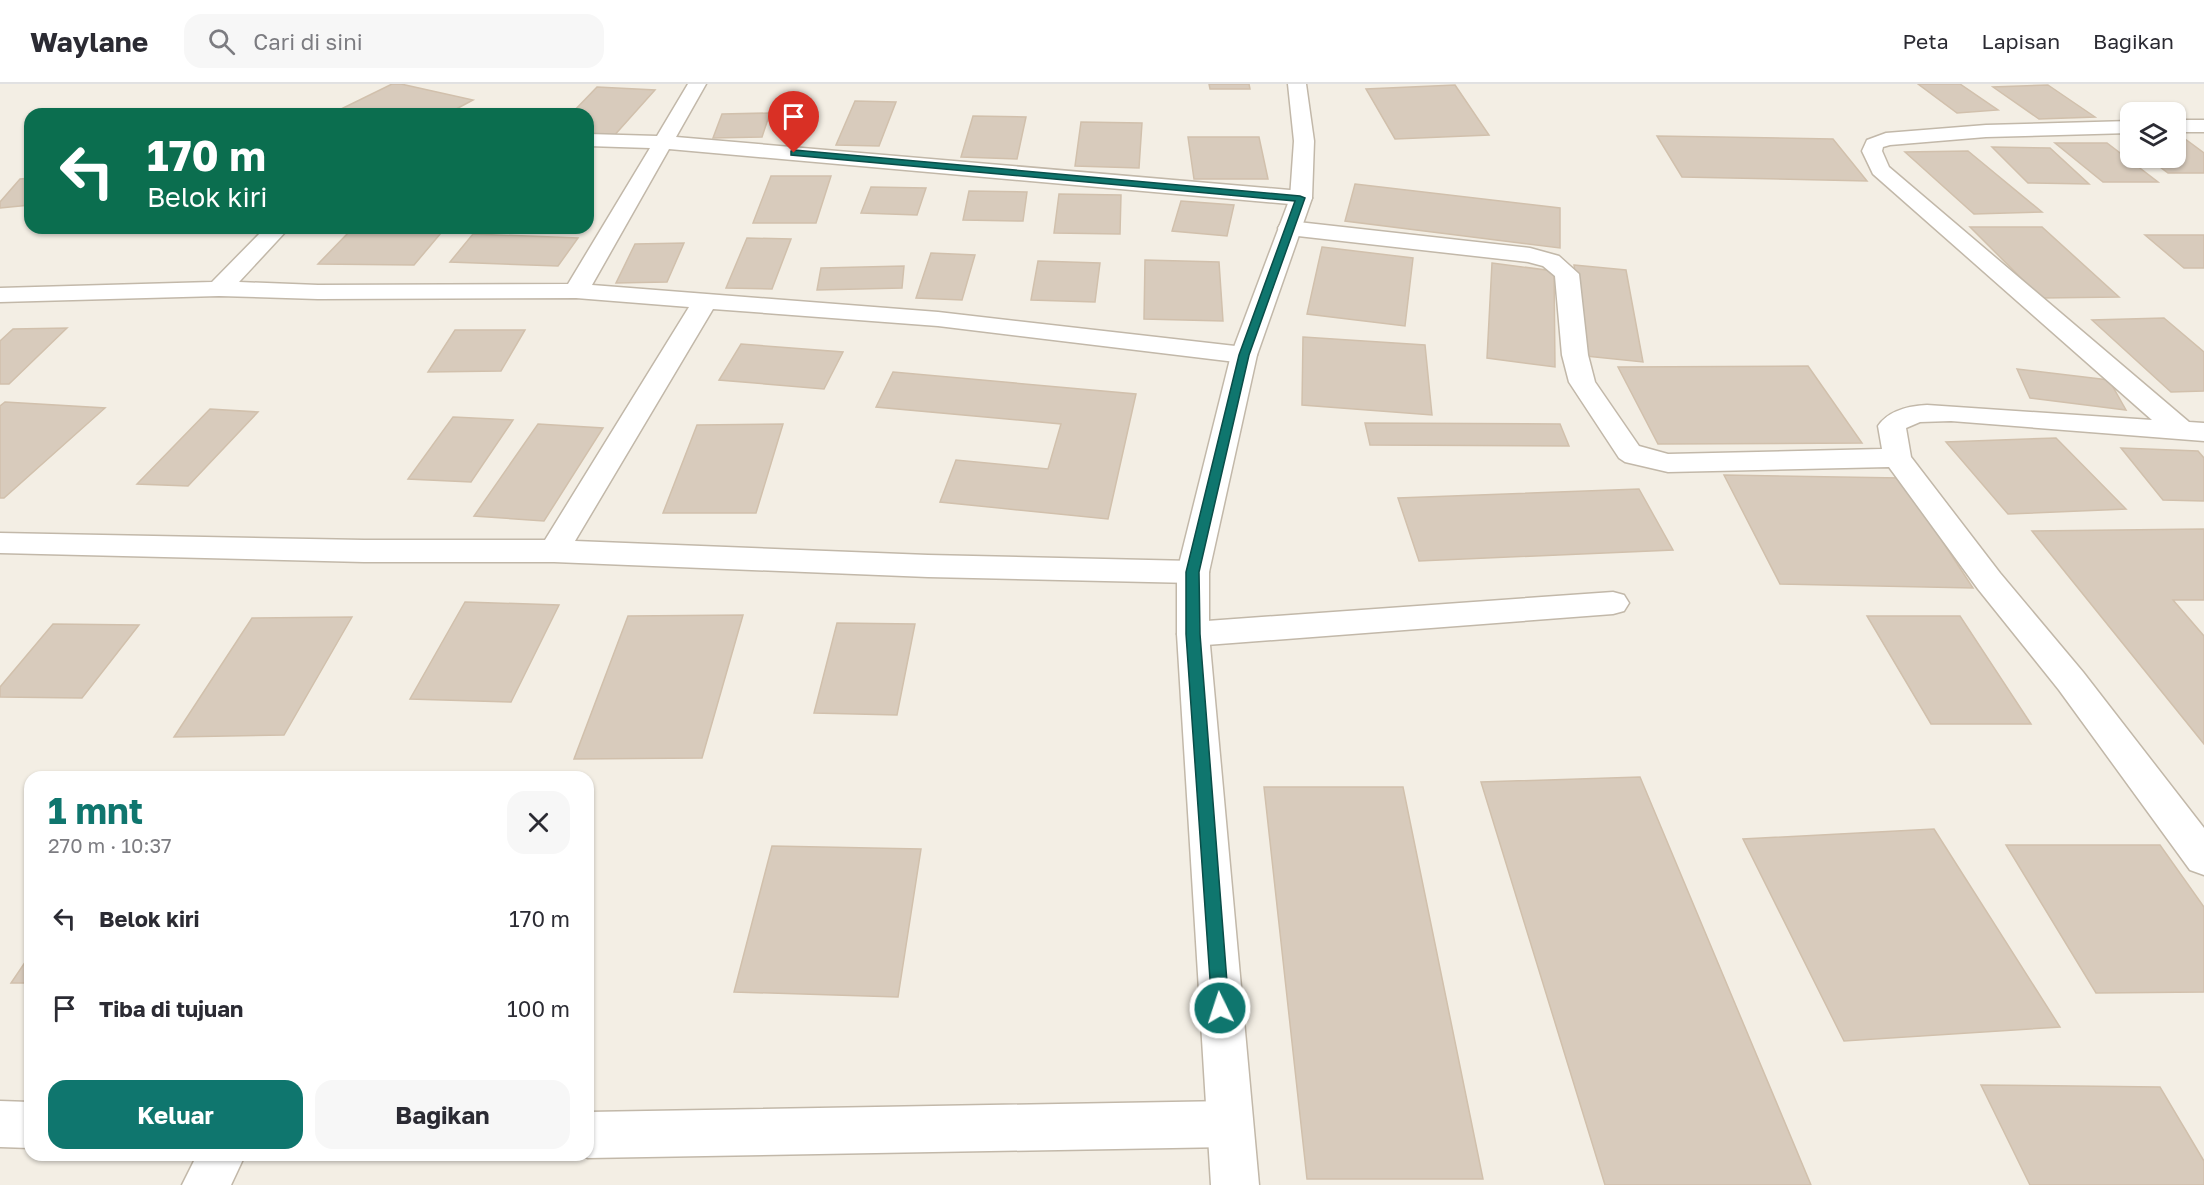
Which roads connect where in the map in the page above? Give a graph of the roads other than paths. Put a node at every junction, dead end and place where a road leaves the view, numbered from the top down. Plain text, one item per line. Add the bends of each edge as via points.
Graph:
1 (697, 84) edge
2 (1297, 84) edge
3 (2120, 127) edge
4 (594, 140) edge
5 (663, 142) junction
6 (1295, 213) junction
7 (272, 234) edge
8 (219, 290) junction
9 (576, 291) junction
10 (0, 295) edge
11 (706, 300) junction
12 (1244, 355) junction
13 (2193, 431) edge
14 (1897, 458) junction
15 (0, 543) edge
16 (554, 550) junction
17 (1193, 572) junction
18 (1613, 603) dead end
19 (1193, 634) junction
20 (2204, 858) edge
21 (0, 1124) edge
22 (1229, 1124) junction
23 (24, 1125) edge
24 (594, 1135) edge
25 (219, 1161) edge
26 (206, 1185) edge
27 (1235, 1185) edge

1 - 5 street
2 - 6 street via 1303,110 1304,177
3 - 13 street via 1986,131 1895,139 1874,144 1872,151 1880,170
4 - 5 street
5 - 6 street
5 - 9 street
6 - 12 street
6 - 14 street via 1530,255 1558,265 1567,274 1575,355 1582,382 1635,456 1668,463
7 - 8 street
8 - 9 street
8 - 10 street
9 - 11 street
11 - 12 street via 938,319
11 - 16 street
12 - 17 street
13 - 14 street via 1916,413 1892,426
14 - 20 street via 1989,581 2072,681
15 - 16 street via 353,551
16 - 17 street via 928,566
17 - 19 street
18 - 19 street
19 - 22 street
21 - 23 street
22 - 24 street
22 - 27 street
25 - 26 street

